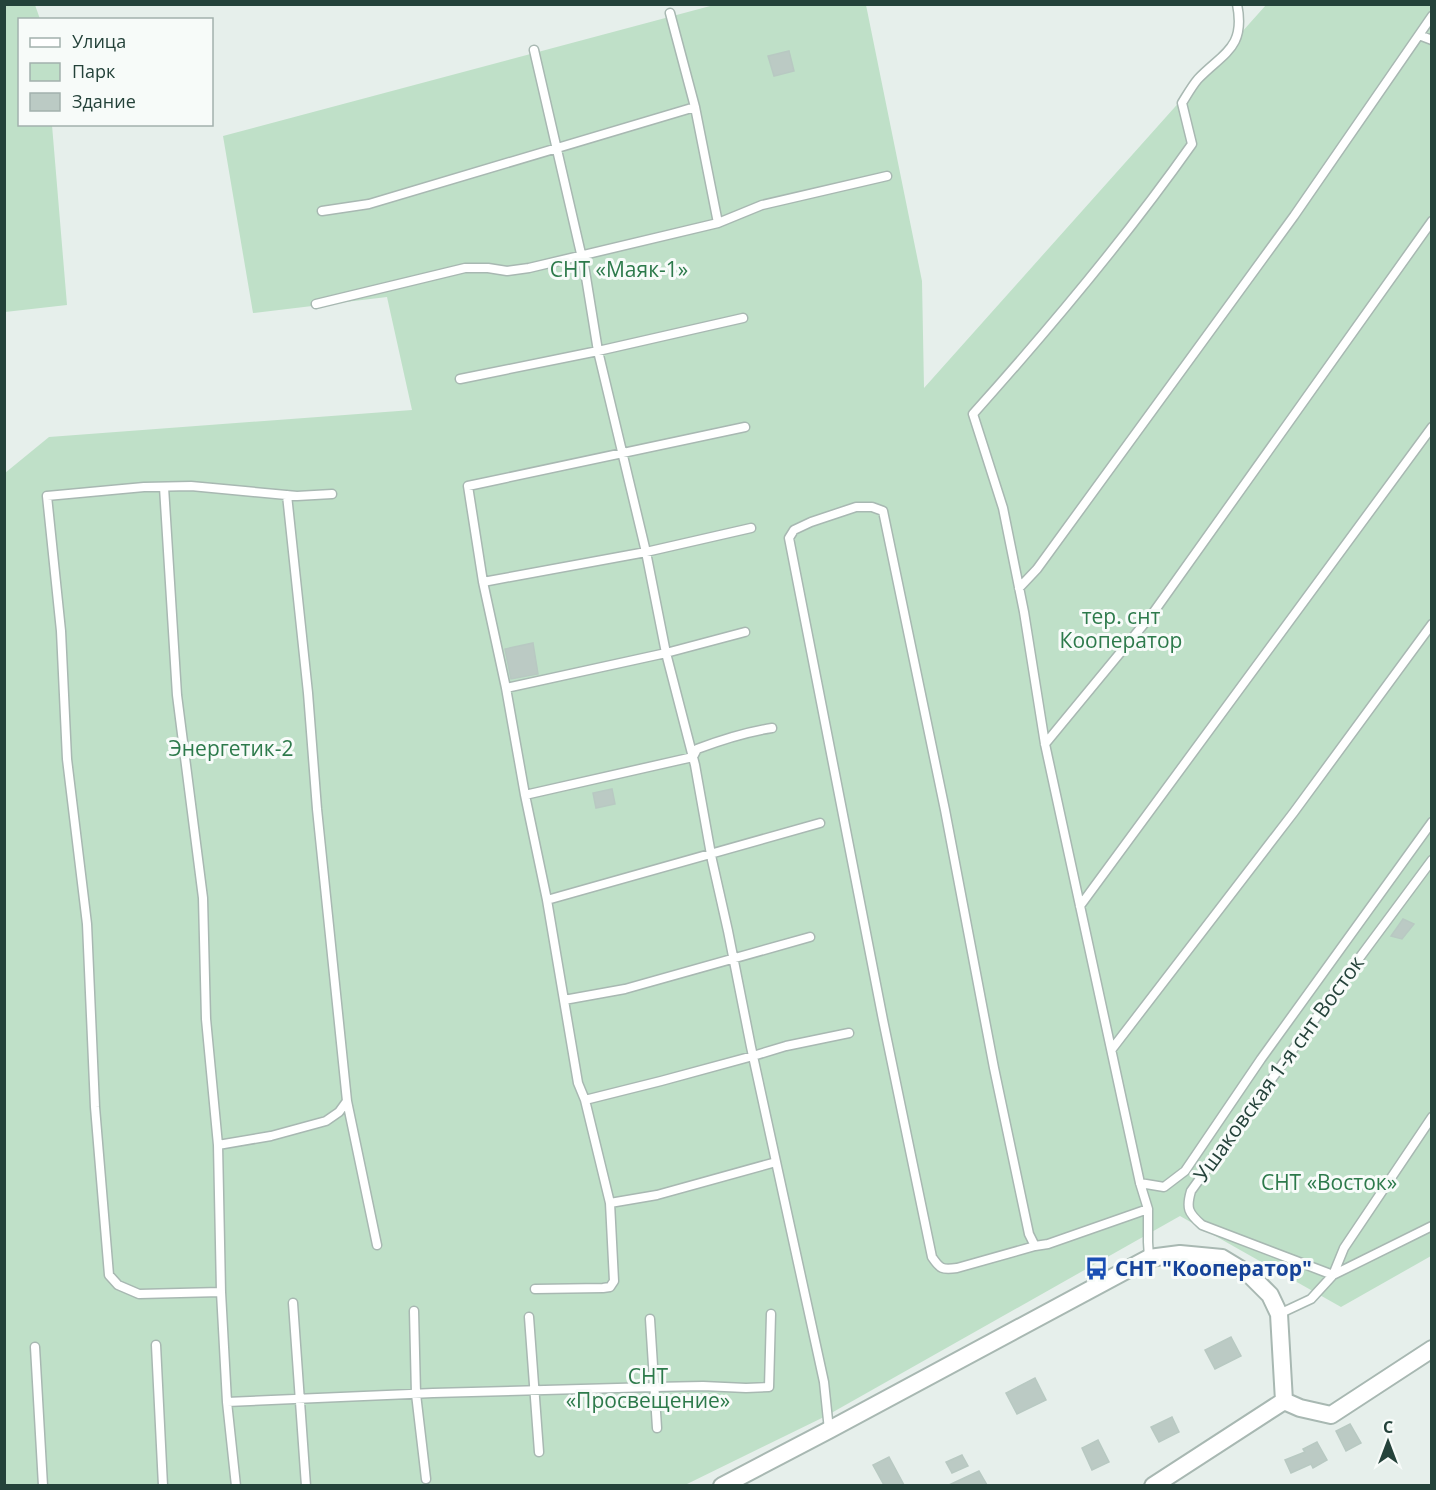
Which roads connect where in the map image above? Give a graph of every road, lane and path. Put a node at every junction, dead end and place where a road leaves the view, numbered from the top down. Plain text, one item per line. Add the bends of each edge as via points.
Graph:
1 (1237, 4) edge
2 (670, 13) dead end
3 (1431, 16) edge
4 (1419, 35) junction
5 (1431, 40) edge
6 (534, 50) dead end
7 (695, 107) junction
8 (556, 148) junction
9 (887, 176) dead end
10 (322, 211) dead end
11 (1431, 221) edge
12 (718, 223) junction
13 (581, 255) junction
14 (316, 304) dead end
15 (743, 318) dead end
16 (598, 351) junction
17 (460, 379) dead end
18 (745, 427) dead end
19 (1431, 427) edge
20 (621, 454) junction
21 (164, 487) junction
22 (332, 494) dead end
23 (287, 495) junction
24 (751, 528) dead end
25 (646, 552) junction
26 (483, 582) junction
27 (1019, 588) junction
28 (1431, 624) edge
29 (745, 632) dead end
30 (666, 653) junction
31 (506, 687) junction
32 (772, 728) dead end
33 (1045, 744) junction
34 (693, 757) junction
35 (525, 795) junction
36 (1431, 822) edge
37 (820, 823) dead end
38 (711, 855) junction
39 (1431, 860) edge
40 (547, 900) junction
41 (1080, 906) junction
42 (810, 937) dead end
43 (733, 958) junction
44 (564, 1000) junction
45 (849, 1033) dead end
46 (1112, 1049) junction
47 (753, 1056) junction
48 (585, 1100) junction
49 (347, 1101) junction
50 (1431, 1117) edge
51 (218, 1145) junction
52 (776, 1162) junction
53 (1140, 1183) junction
54 (609, 1203) junction
55 (1148, 1209) junction
56 (1431, 1226) edge
57 (377, 1245) dead end
58 (1035, 1246) junction
59 (1149, 1258) junction
60 (1333, 1275) junction
61 (535, 1289) dead end
62 (221, 1293) junction
63 (293, 1303) dead end
64 (414, 1311) dead end
65 (771, 1314) dead end
66 (1279, 1314) junction
67 (530, 1317) dead end
68 (650, 1319) dead end
69 (156, 1345) dead end
70 (35, 1347) dead end
71 (1431, 1349) edge
72 (654, 1387) junction
73 (534, 1390) junction
74 (416, 1394) junction
75 (300, 1400) junction
76 (1284, 1401) junction
77 (227, 1402) junction
78 (657, 1428) dead end
79 (829, 1430) junction
80 (538, 1452) dead end
81 (426, 1479) dead end
82 (43, 1485) edge
83 (163, 1485) edge
84 (236, 1485) edge
85 (306, 1485) edge
86 (722, 1485) edge
87 (1153, 1485) edge

1 - 27 lane via 1240,20 1235,41 1197,80 1182,103 1191,144 1120,240 973,414 1003,508
2 - 7 lane
3 - 4 lane
4 - 5 lane
4 - 27 lane via 1294,216 1037,569
6 - 8 lane
7 - 8 lane
7 - 12 lane
8 - 10 lane via 369,204
8 - 13 lane
9 - 12 lane via 762,205
11 - 33 lane via 1153,613
12 - 13 lane
13 - 14 lane via 507,271 465,268
13 - 16 lane
15 - 16 lane
16 - 17 lane
16 - 20 lane
18 - 20 lane
19 - 41 lane
20 - 25 lane
20 - 26 lane via 468,486
21 - 23 lane
21 - 51 lane via 177,695 203,898 206,1018
21 - 62 lane via 47,496 61,632 67,759 87,924 95,1107 109,1275 118,1285 139,1294
22 - 23 lane
23 - 49 lane
24 - 25 lane
25 - 26 lane
25 - 30 lane
26 - 31 lane
27 - 33 lane
28 - 46 lane via 1294,812
29 - 30 lane
30 - 31 lane
30 - 34 lane
31 - 35 lane
32 - 34 lane via 715,742 697,749
33 - 41 lane
34 - 35 lane
34 - 38 lane
35 - 40 lane
36 - 53 lane via 1185,1171 1164,1187
37 - 38 lane
38 - 40 lane
38 - 43 lane
39 - 60 lane, Ушаковская 1-я снт Восток via 1191,1191 1188,1202 1191,1216 1202,1225
40 - 44 lane
41 - 46 lane
42 - 43 lane
43 - 44 lane via 625,989
43 - 47 lane
44 - 48 lane via 578,1083
45 - 47 lane
46 - 53 lane
47 - 48 lane
47 - 52 lane
48 - 54 lane
49 - 51 lane via 326,1121
49 - 57 lane
50 - 60 lane via 1344,1248
51 - 62 lane
52 - 54 lane via 657,1195
52 - 79 lane via 824,1382
53 - 55 lane
54 - 61 lane via 614,1281 610,1287
55 - 58 lane
55 - 59 lane
56 - 60 lane
58 - 58 lane via 1029,1234 994,1068 883,512 856,507 811,522 794,530 789,538 932,1257 944,1270
59 - 66 street via 1180,1254 1222,1258 1250,1275 1270,1295
59 - 79 street
60 - 66 lane via 1311,1299
62 - 77 lane
63 - 75 lane
64 - 74 lane
65 - 72 lane via 769,1387
66 - 76 street
67 - 73 lane
68 - 72 lane
69 - 83 lane
70 - 82 lane
71 - 76 street via 1331,1415
72 - 73 lane
72 - 78 lane
73 - 74 lane
73 - 80 lane
74 - 75 lane
74 - 81 lane
75 - 77 lane
75 - 85 lane
76 - 87 street
77 - 84 lane
79 - 86 street

